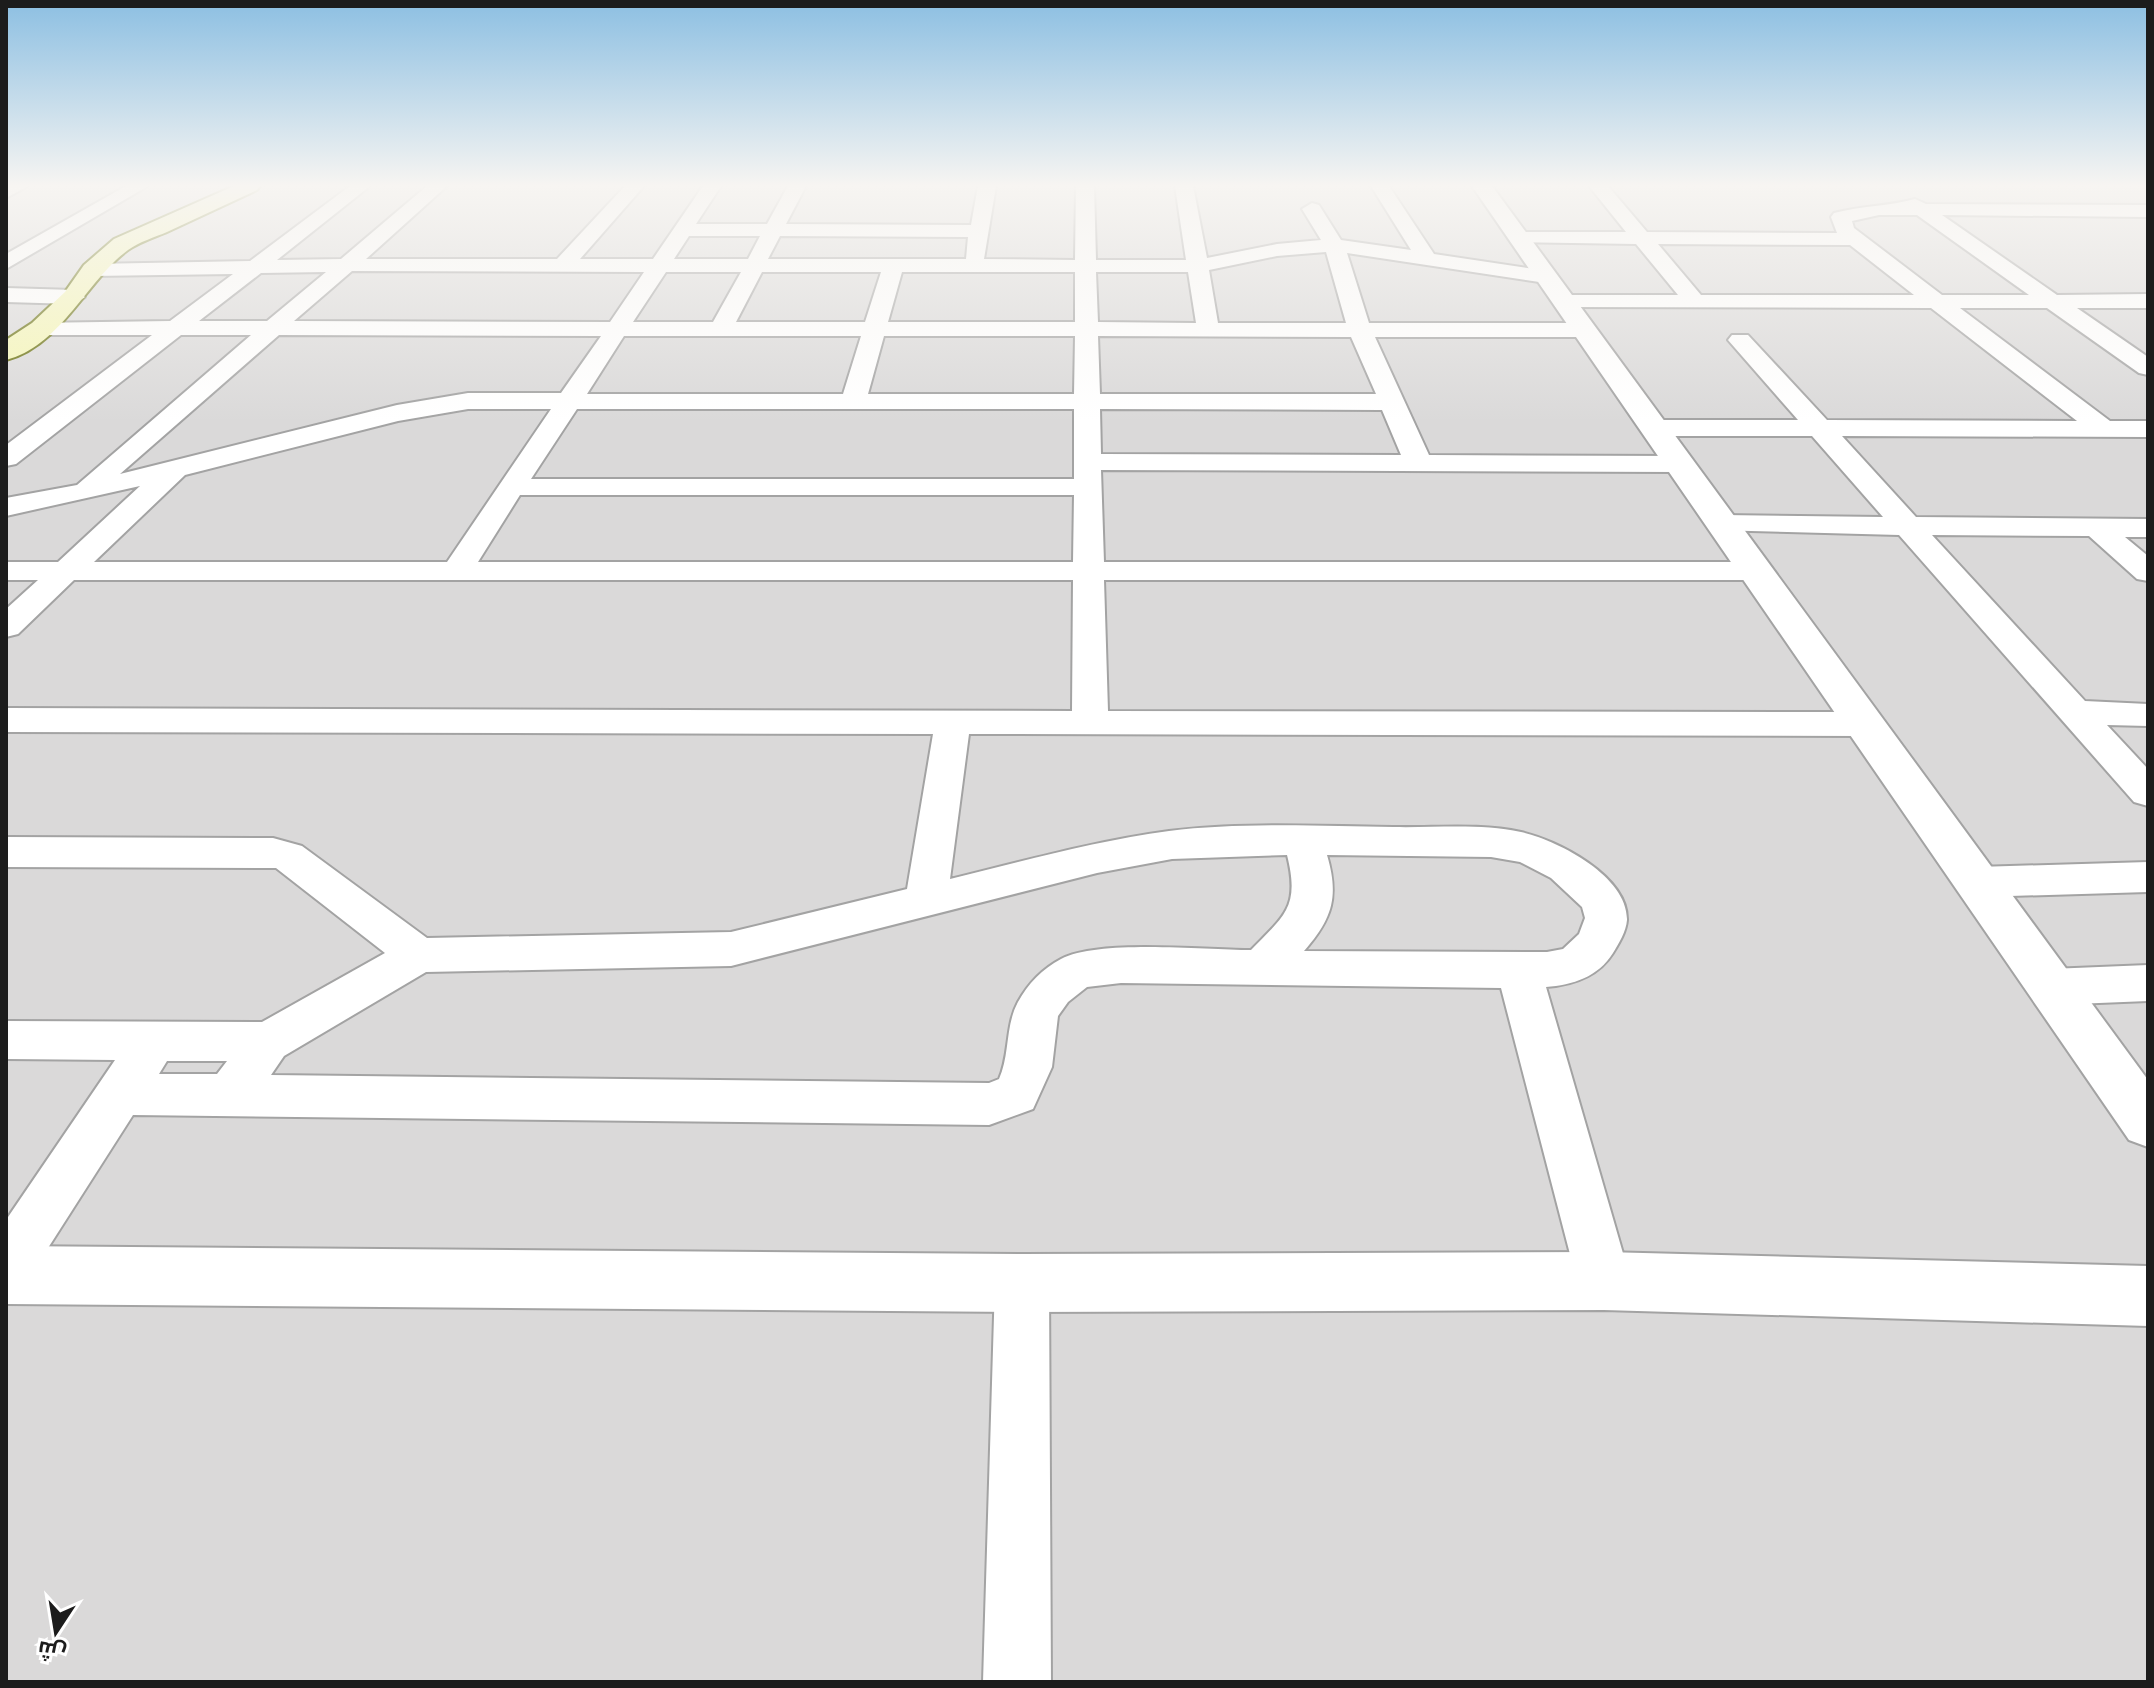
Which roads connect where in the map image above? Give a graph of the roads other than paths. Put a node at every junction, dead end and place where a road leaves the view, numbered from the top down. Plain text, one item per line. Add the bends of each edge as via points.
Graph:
1 (98, 265) edge
2 (346, 265) junction
3 (1204, 265) edge
4 (1340, 265) edge
5 (1447, 265) edge
6 (1538, 265) edge
7 (1665, 265) edge
8 (1887, 265) edge
9 (2000, 265) edge
10 (256, 266) junction
11 (562, 266) joint
12 (658, 266) junction
13 (893, 266) junction
14 (973, 266) joint
15 (1086, 266) junction
16 (1198, 266) junction
17 (755, 267) junction
18 (92, 270) junction
19 (6, 295) edge
20 (74, 297) junction
21 (1933, 301) junction
22 (2052, 301) junction
23 (2148, 301) edge
24 (1695, 302) junction
25 (1565, 303) junction
26 (274, 327) junction
27 (41, 328) junction
28 (1208, 328) junction
29 (175, 329) junction
30 (616, 329) junction
31 (721, 329) junction
32 (1087, 329) junction
33 (875, 330) junction
34 (1360, 330) junction
35 (1740, 340) dead end
36 (6, 352) edge
37 (2148, 368) edge
38 (568, 402) junction
39 (853, 402) junction
40 (1087, 402) junction
41 (1394, 402) junction
42 (1654, 428) junction
43 (1821, 429) junction
44 (2104, 429) junction
45 (2148, 429) edge
46 (1271, 431) junction
47 (6, 458) edge
48 (1419, 464) junction
49 (1680, 464) junction
50 (177, 467) junction
51 (1088, 475) junction
52 (512, 487) junction
53 (83, 492) junction
54 (6, 507) edge
55 (1722, 524) junction
56 (2096, 527) junction
57 (1909, 528) junction
58 (2148, 528) edge
59 (6, 571) edge
60 (66, 571) junction
61 (456, 571) junction
62 (1089, 571) junction
63 (1755, 571) junction
64 (2148, 572) edge
65 (6, 627) edge
66 (2077, 712) junction
67 (2148, 715) edge
68 (6, 720) edge
69 (1090, 721) junction
70 (953, 722) junction
71 (1864, 724) junction
72 (2148, 793) edge
73 (1303, 840) junction
74 (6, 852) edge
75 (2148, 877) edge
76 (1977, 882) junction
77 (926, 901) junction
78 (419, 955) junction
79 (1264, 965) junction
80 (1519, 971) junction
81 (2148, 983) edge
82 (2050, 987) junction
83 (6, 1040) edge
84 (155, 1040) junction
85 (268, 1042) junction
86 (119, 1094) junction
87 (230, 1095) junction
88 (2148, 1123) edge
89 (6, 1266) edge
90 (6, 1275) edge
91 (1604, 1281) junction
92 (1022, 1283) junction
93 (2148, 1296) edge
94 (1017, 1682) edge

1 - 18 main road
2 - 10 street
2 - 11 street
2 - 26 street
3 - 16 street
4 - 34 street
5 - 25 street
6 - 25 street
7 - 24 street
8 - 21 street
9 - 22 street
10 - 18 street
10 - 29 street
11 - 12 street
12 - 17 street
12 - 30 street
13 - 14 street
13 - 17 street
13 - 33 street
14 - 15 street
15 - 16 street
15 - 32 street
16 - 28 street
17 - 31 street
18 - 20 main road
19 - 20 street
20 - 27 main road
21 - 22 street
21 - 24 street
21 - 44 street
22 - 23 street
22 - 37 street
24 - 25 street
25 - 34 street
25 - 42 street
26 - 29 street
26 - 30 street
26 - 53 street
27 - 29 street
27 - 36 main road
28 - 32 street
28 - 34 street
29 - 47 street
30 - 31 street
30 - 38 street
31 - 33 street
32 - 33 street
32 - 40 street
33 - 39 street
34 - 41 street
35 - 43 street
38 - 39 street
38 - 50 street via 430,405
38 - 52 street
39 - 40 street
40 - 46 street
40 - 51 street
41 - 46 street
41 - 48 street
42 - 43 street
42 - 49 street
43 - 44 street
43 - 57 street
44 - 45 street
46 - 48 street
46 - 51 street
48 - 49 street
49 - 55 street
50 - 53 street
50 - 60 street
51 - 52 street
51 - 62 street
52 - 61 street
53 - 54 street
55 - 57 street
55 - 63 street
56 - 57 street
56 - 58 street
56 - 64 street
57 - 66 street
59 - 60 street
60 - 61 street
60 - 65 street
61 - 62 street
62 - 63 street
62 - 69 street
63 - 71 street
66 - 67 street
66 - 72 street
68 - 70 street
69 - 70 street
69 - 71 street
70 - 77 street
71 - 76 street
73 - 77 street via 1135,849
73 - 79 street via 1313,904
73 - 80 street via 1491,843 1550,858 1587,882 1603,905 1606,925 1597,945 1574,964
74 - 78 street via 288,856
75 - 76 street
76 - 82 street
77 - 78 street via 731,949
78 - 85 street
79 - 80 street
79 - 87 street via 1077,971 1052,989 1036,1012 1028,1067 1016,1094 989,1104
80 - 91 street
81 - 82 street
82 - 88 street
83 - 84 street
84 - 85 street
84 - 86 street
85 - 87 street
86 - 87 street
86 - 89 street
90 - 92 street
91 - 92 street
91 - 93 street
92 - 94 street

